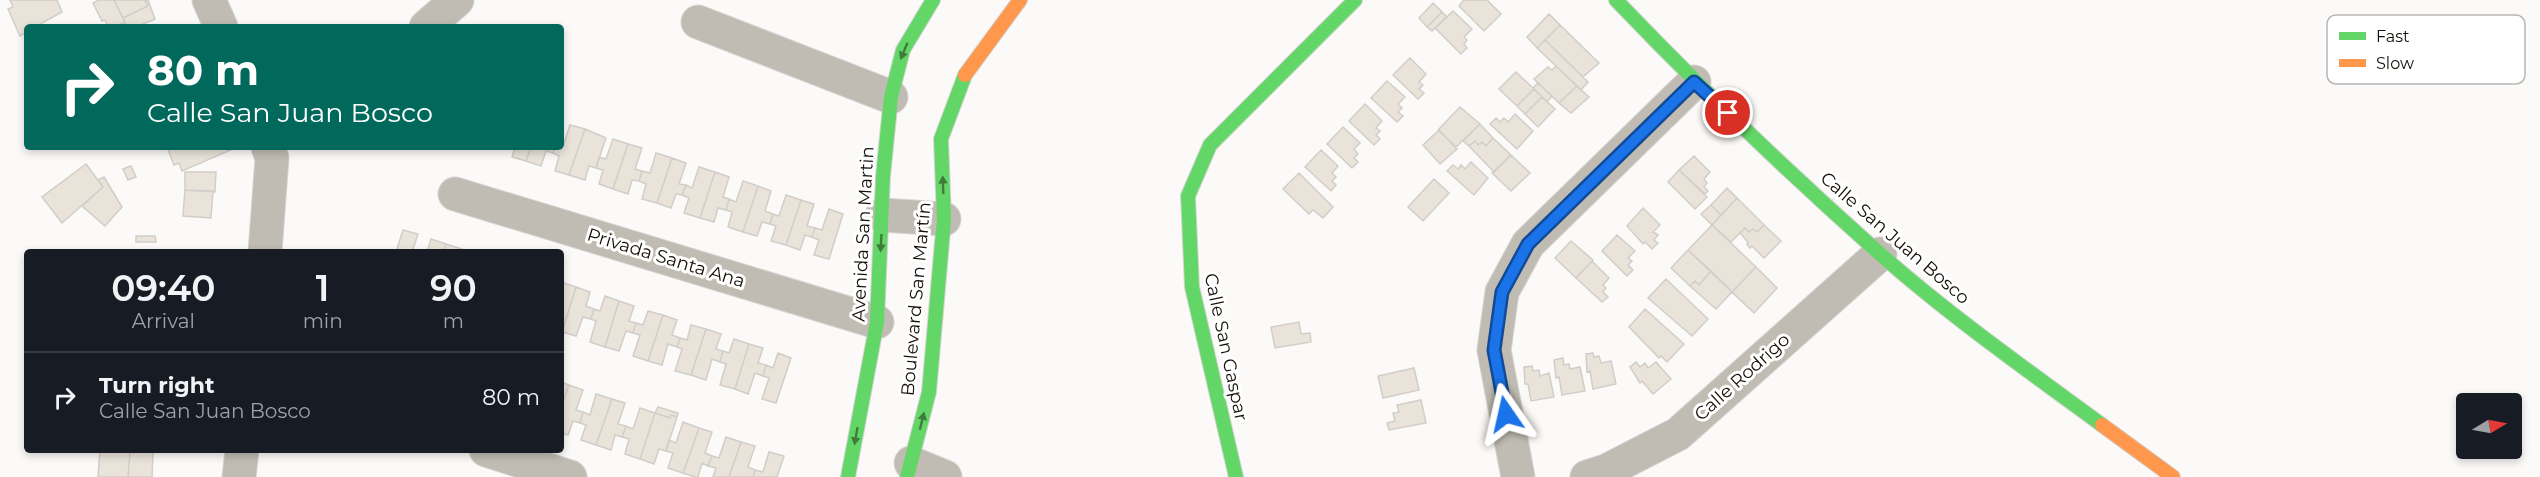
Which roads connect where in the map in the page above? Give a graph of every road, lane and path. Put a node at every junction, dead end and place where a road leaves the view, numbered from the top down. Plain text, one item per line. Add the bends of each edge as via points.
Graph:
1 (209, 0) edge
2 (457, 0) edge
3 (933, 0) edge
4 (1020, 0) edge
5 (1355, 0) edge
6 (1616, 0) edge
7 (698, 22) dead end
8 (220, 24) edge
9 (429, 24) edge
10 (1694, 82) junction
11 (891, 97) junction
12 (275, 151) edge
13 (455, 194) dead end
14 (882, 215) junction
15 (944, 219) junction
16 (265, 249) edge
17 (1880, 254) junction
18 (877, 322) junction
19 (242, 453) edge
20 (495, 453) edge
21 (909, 470) edge
22 (239, 477) edge
23 (570, 477) edge
24 (848, 477) edge
25 (945, 477) edge
26 (1236, 477) edge
27 (1518, 477) edge
28 (1587, 477) edge
29 (2173, 477) edge

1 - 8 street
2 - 9 street
3 -> 11 street, Avenida San Martin via 903,50
15 -> 4 street, Boulevard San Martín via 941,139 967,70
5 - 26 street, Calle San Gaspar via 1210,145 1188,196 1192,287
6 - 10 street, Calle San Juan Bosco
7 - 11 street
10 - 17 street, Calle San Juan Bosco
10 - 27 street via 1528,244 1502,292 1494,350
11 - 14 street, Avenida San Martin
12 - 16 street
13 - 18 street, Privada Santa Ana
14 - 15 street
14 -> 18 street, Avenida San Martin
21 -> 15 street, Boulevard San Martín via 929,392
17 - 28 street, Calle Rodrigo via 1678,434
17 - 29 street, Calle San Juan Bosco via 2019,364
18 -> 24 street, Avenida San Martin
19 - 22 street
20 - 23 street
21 - 25 street

